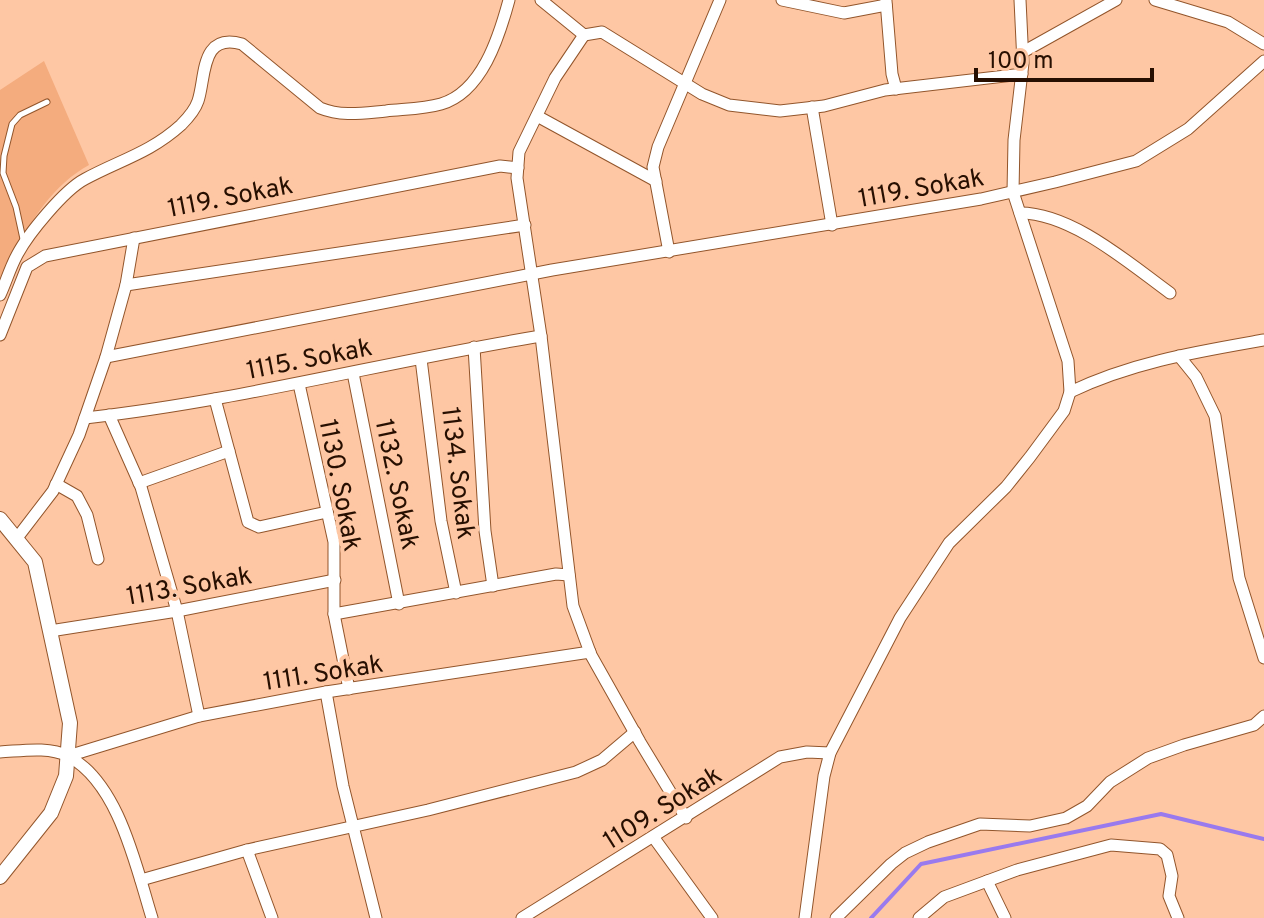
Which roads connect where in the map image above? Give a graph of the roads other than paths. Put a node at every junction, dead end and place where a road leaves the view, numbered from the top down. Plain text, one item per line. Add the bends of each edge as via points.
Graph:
1 (509, 0) edge
2 (541, 0) edge
3 (720, 0) edge
4 (782, 0) edge
5 (1020, 0) edge
6 (1116, 0) edge
7 (1155, 0) edge
8 (886, 2) edge
9 (584, 35) junction
10 (1264, 44) edge
11 (1023, 52) junction
12 (1264, 61) edge
13 (1022, 74) junction
14 (685, 84) junction
15 (896, 89) junction
16 (47, 102) dead end
17 (812, 107) junction
18 (537, 116) junction
19 (518, 168) junction
20 (656, 181) junction
21 (1013, 192) junction
22 (1020, 213) junction
23 (525, 225) junction
24 (832, 225) junction
25 (134, 238) junction
26 (24, 244) junction
27 (669, 252) junction
28 (530, 275) junction
29 (126, 285) junction
30 (1170, 293) dead end
31 (0, 295) edge
32 (0, 335) edge
33 (541, 336) junction
34 (1264, 340) edge
35 (474, 347) junction
36 (1179, 356) junction
37 (106, 357) junction
38 (421, 359) junction
39 (353, 373) junction
40 (299, 384) junction
41 (1070, 392) junction
42 (215, 399) junction
43 (109, 415) junction
44 (85, 418) junction
45 (229, 451) junction
46 (139, 483) junction
47 (56, 484) junction
48 (327, 512) junction
49 (0, 519) edge
50 (17, 538) junction
51 (98, 559) dead end
52 (569, 575) junction
53 (335, 580) junction
54 (493, 586) junction
55 (456, 593) junction
56 (399, 604) junction
57 (177, 611) junction
58 (334, 614) junction
59 (50, 631) junction
60 (590, 652) junction
61 (1264, 658) edge
62 (349, 689) junction
63 (326, 692) junction
64 (199, 716) junction
65 (1264, 716) edge
66 (635, 732) junction
67 (0, 752) edge
68 (830, 753) junction
69 (68, 756) junction
70 (686, 818) junction
71 (354, 826) junction
72 (654, 838) junction
73 (247, 850) junction
74 (0, 877) edge
75 (141, 880) junction
76 (987, 881) junction
77 (152, 918) edge
78 (272, 918) edge
79 (376, 918) edge
80 (522, 918) edge
81 (712, 918) edge
82 (805, 918) edge
83 (836, 918) edge
84 (919, 918) edge
85 (1005, 918) edge
86 (1178, 918) edge

1 - 26 street via 497,38 466,89 424,107 334,114 242,44 221,44 206,58 197,105 181,125 150,148 74,186
2 - 9 street
3 - 14 street
4 - 8 street via 844,13
5 - 11 street
6 - 11 street
7 - 10 street via 1228,22
8 - 15 street
9 - 14 street via 602,32
9 - 18 street
11 - 13 street
12 - 21 street, 1119. Sokak via 1188,129 1136,161
13 - 15 street
13 - 21 street
14 - 17 street via 729,105 780,111
14 - 20 street via 658,147
15 - 17 street
16 - 26 lane via 12,124 4,156 3,173
17 - 24 street
18 - 19 street via 519,152
18 - 20 street
19 - 23 street
19 - 25 street, 1119. Sokak via 500,166
20 - 27 street
21 - 22 street
21 - 24 street, 1119. Sokak
22 - 30 street via 1085,233
22 - 41 street via 1068,361
23 - 28 street
23 - 29 street
24 - 27 street, 1119. Sokak
25 - 29 street
25 - 32 street, 1119. Sokak via 34,261
26 - 31 street
27 - 28 street, 1119. Sokak
28 - 33 street
28 - 37 street, 1119. Sokak
29 - 37 street
33 - 35 street, 1115. Sokak
33 - 52 street
34 - 36 street
35 - 38 street, 1115. Sokak
35 - 54 street
36 - 41 street via 1111,373
36 - 61 street via 1215,416 1239,578
37 - 44 street
38 - 39 street, 1115. Sokak
38 - 55 street, 1134. Sokak via 441,521
39 - 40 street, 1115. Sokak
39 - 56 street, 1132. Sokak
40 - 42 street, 1115. Sokak
40 - 48 street, 1130. Sokak
41 - 68 street via 1064,411 1022,467 949,543 900,618
42 - 43 street, 1115. Sokak
42 - 45 street
43 - 44 street, 1115. Sokak
43 - 46 street
44 - 47 street
45 - 46 street
45 - 48 street via 248,522 259,527
46 - 57 street
47 - 50 street
47 - 51 street via 77,496
48 - 53 street, 1130. Sokak
49 - 50 street
50 - 59 street via 35,562
52 - 54 street
52 - 60 street via 573,606
53 - 57 street, 1113. Sokak
53 - 58 street, 1130. Sokak
54 - 55 street
55 - 56 street
56 - 58 street
57 - 59 street, 1113. Sokak
57 - 64 street
58 - 62 street, 1130. Sokak
59 - 69 street via 70,723
60 - 62 street, 1111. Sokak
60 - 66 street
62 - 63 street, 1111. Sokak
63 - 64 street, 1111. Sokak
63 - 71 street
64 - 69 street, 1111. Sokak
65 - 83 street via 1254,725 1148,758 1066,818 1030,826 980,824 928,842 891,864
66 - 70 street
66 - 71 street via 602,760 576,772
67 - 69 street via 47,750
68 - 70 street, 1109. Sokak via 780,757
68 - 82 street
69 - 74 street via 51,813
69 - 75 street via 113,801
70 - 72 street, 1109. Sokak
71 - 73 street
71 - 79 street
72 - 80 street, 1109. Sokak
72 - 81 street
73 - 75 street
73 - 78 street
75 - 77 street
76 - 84 street via 944,897
76 - 85 street
76 - 86 street via 1111,845 1160,849 1167,855 1169,896

